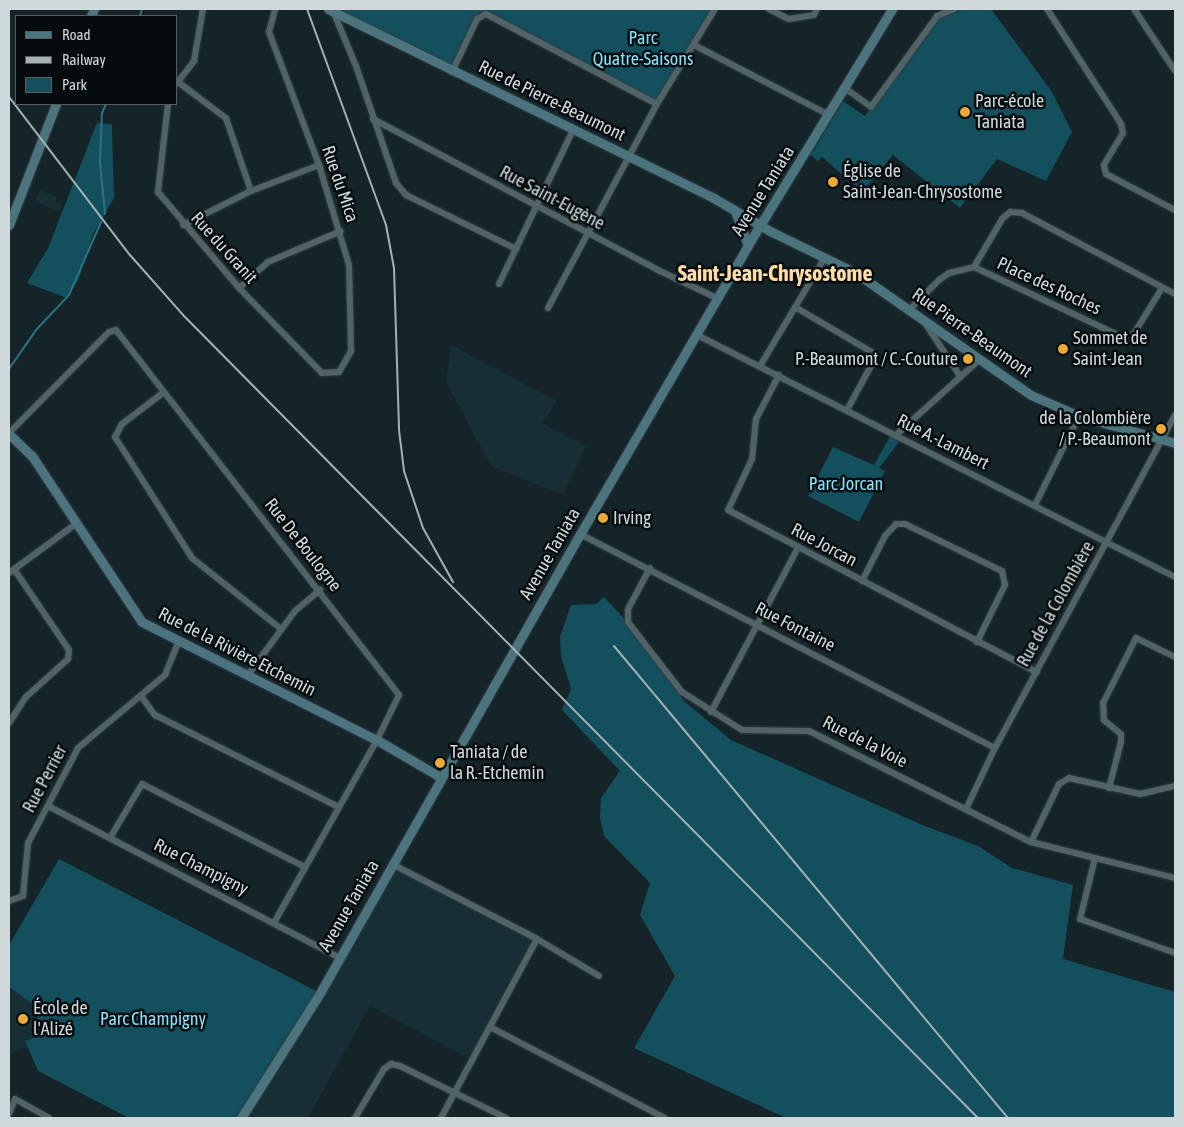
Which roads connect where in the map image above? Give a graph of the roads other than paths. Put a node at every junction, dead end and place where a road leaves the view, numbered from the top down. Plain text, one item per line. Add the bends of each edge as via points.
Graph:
1 (203, 9) edge
2 (275, 9) edge
3 (715, 9) edge
4 (769, 9) edge
5 (817, 9) edge
6 (892, 9) edge
7 (954, 9) edge
8 (1047, 9) edge
9 (1134, 9) edge
10 (331, 10) edge
11 (694, 45) junction
12 (1175, 71) edge
13 (452, 72) junction
14 (178, 83) edge
15 (178, 85) edge
16 (845, 88) junction
17 (657, 104) junction
18 (56, 105) edge
19 (168, 105) edge
20 (829, 115) junction
21 (373, 119) junction
22 (573, 130) junction
23 (629, 156) junction
24 (319, 165) junction
25 (251, 190) junction
26 (536, 206) junction
27 (1175, 210) edge
28 (734, 212) junction
29 (9, 225) edge
30 (183, 225) junction
31 (760, 225) junction
32 (341, 231) junction
33 (588, 234) junction
34 (748, 245) junction
35 (516, 249) junction
36 (825, 257) junction
37 (974, 267) junction
38 (499, 284) dead end
39 (239, 288) junction
40 (1162, 288) junction
41 (1175, 294) edge
42 (719, 299) junction
43 (795, 307) junction
44 (548, 308) dead end
45 (910, 309) junction
46 (920, 316) junction
47 (697, 335) junction
48 (979, 360) junction
49 (760, 366) junction
50 (338, 372) joint
51 (779, 375) junction
52 (960, 376) junction
53 (164, 392) junction
54 (847, 410) junction
55 (1175, 414) edge
56 (1079, 416) junction
57 (9, 433) edge
58 (896, 434) junction
59 (1163, 440) junction
60 (1175, 443) edge
61 (1035, 506) junction
62 (77, 523) junction
63 (580, 534) junction
64 (1107, 542) junction
65 (798, 548) junction
66 (1175, 566) edge
67 (650, 568) junction
68 (11, 571) edge
69 (1173, 576) edge
70 (862, 581) junction
71 (320, 590) junction
72 (758, 624) junction
73 (281, 629) junction
74 (179, 640) junction
75 (977, 642) junction
76 (1175, 657) edge
77 (1037, 672) junction
78 (248, 675) junction
79 (140, 696) junction
80 (711, 712) junction
81 (9, 723) edge
82 (377, 740) junction
83 (995, 748) junction
84 (442, 778) junction
85 (1175, 786) edge
86 (1109, 788) junction
87 (48, 806) junction
88 (339, 807) junction
89 (966, 809) junction
90 (110, 838) junction
91 (1031, 842) junction
92 (1095, 858) junction
93 (392, 864) junction
94 (305, 867) junction
95 (1175, 878) edge
96 (9, 900) edge
97 (275, 921) junction
98 (537, 938) junction
99 (1175, 953) edge
100 (338, 957) junction
101 (599, 976) dead end
102 (490, 1027) junction
103 (454, 1092) junction
104 (9, 1114) edge
105 (49, 1118) edge
106 (240, 1118) edge
107 (355, 1118) edge
108 (440, 1118) edge
109 (506, 1118) edge
110 (665, 1118) edge

1 - 14 street via 194,61
2 - 24 street, Rue du Mica via 269,32
3 - 11 street
4 - 5 street via 789,19 814,14
6 - 16 main road, Avenue Taniata
7 - 16 street via 937,16 871,107
8 - 27 street via 1121,124 1123,133 1104,165 1106,174
9 - 12 street
10 - 13 main road, Rue de Pierre-Beaumont
10 - 21 street
11 - 17 street
11 - 20 street
13 - 17 street via 477,19 486,14
13 - 22 main road, Rue de Pierre-Beaumont
15 - 25 street via 226,118
16 - 20 main road, Avenue Taniata
17 - 23 street
18 - 29 main road
19 - 30 street, Rue du Granit via 158,192
20 - 31 main road, Avenue Taniata
21 - 26 street, Rue Saint-Eugène
21 - 35 street via 396,183 406,195
22 - 23 main road, Rue de Pierre-Beaumont
22 - 26 street
23 - 28 main road, Rue de Pierre-Beaumont via 712,197
23 - 33 street
24 - 25 street
24 - 32 street, Rue du Mica
25 - 30 street
26 - 33 street, Rue Saint-Eugène
26 - 35 street
28 - 31 main road, Rue de Pierre-Beaumont
28 - 34 main road
30 - 39 street, Rue du Granit
31 - 34 main road, Avenue Taniata
31 - 36 main road, Rue Pierre-Beaumont
32 - 39 street via 268,262
32 - 50 street, Rue du Mica via 349,265 351,351
33 - 42 street, Rue Saint-Eugène
33 - 44 street
34 - 42 main road, Avenue Taniata
35 - 38 street
36 - 43 street
36 - 45 main road, Rue Pierre-Beaumont via 856,272
37 - 40 street, Place des Roches via 1122,337 1133,335
37 - 40 street via 1010,212 1022,213
37 - 45 street, Place des Roches via 949,273
39 - 50 street, Rue du Granit via 322,373
40 - 41 street
42 - 47 main road, Avenue Taniata
43 - 49 street
43 - 54 street via 873,353 874,362
45 - 46 main road, Rue Pierre-Beaumont
46 - 48 main road, Rue Pierre-Beaumont
46 - 52 street
47 - 49 street, Rue A.-Lambert
47 - 63 main road, Avenue Taniata
48 - 52 street
48 - 56 main road, Rue Pierre-Beaumont via 1031,395
49 - 51 street, Rue A.-Lambert
51 - 54 street, Rue A.-Lambert
51 - 65 street, Rue Jorcan via 756,419 752,459 728,510
52 - 58 street
53 - 57 street, Rue De Boulogne via 116,330 109,332
53 - 71 street, Rue De Boulogne
53 - 73 street via 122,424 115,437 192,558
54 - 58 street, Rue A.-Lambert
55 - 59 street, Rue de la Colombière
56 - 59 main road, Rue Pierre-Beaumont
56 - 61 street
57 - 62 main road, Rue de la Rivière Etchemin via 32,456
58 - 61 street, Rue A.-Lambert
59 - 60 main road, Rue Pierre-Beaumont
59 - 64 street, Rue de la Colombière
61 - 64 street, Rue A.-Lambert
62 - 68 street
62 - 74 main road, Rue de la Rivière Etchemin via 142,622
63 - 67 street, Rue Fontaine
63 - 84 main road, Avenue Taniata
64 - 69 street, Rue A.-Lambert
64 - 77 street, Rue de la Colombière
65 - 70 street, Rue Jorcan
65 - 72 street
66 - 69 street
67 - 72 street, Rue Fontaine
67 - 80 street, Rue de la Voie via 628,609 628,622 682,692
68 - 81 street via 69,650 68,659 26,697
70 - 75 street, Rue Jorcan
70 - 75 street via 885,536 896,524 905,524 1002,571 1005,585
71 - 73 street via 294,611
71 - 82 street, Rue De Boulogne via 398,694
72 - 80 street
72 - 83 street, Rue Fontaine
73 - 78 street
74 - 78 main road, Rue de la Rivière Etchemin
74 - 79 street, Rue Perrier via 165,675
75 - 77 street, Rue Jorcan
76 - 86 street via 1136,638 1103,703 1104,720 1121,734 1122,742
77 - 83 street, Rue de la Colombière
78 - 82 main road, Rue de la Rivière Etchemin
79 - 87 street, Rue Perrier via 78,748
79 - 88 street via 155,715
80 - 89 street, Rue de la Voie via 742,730 809,730
82 - 84 main road, Rue de la Rivière Etchemin
82 - 88 street, Rue De Boulogne
83 - 89 street, Rue de la Colombière
84 - 93 main road, Avenue Taniata
85 - 86 street via 1140,794
86 - 91 street via 1069,778 1059,784
87 - 90 street, Rue Champigny
87 - 96 street, Rue Perrier via 28,843 23,896
88 - 94 street, Rue De Boulogne
89 - 91 street, Rue de la Voie
90 - 94 street via 142,784
90 - 97 street, Rue Champigny
91 - 92 street, Rue de la Voie
92 - 95 street, Rue de la Voie
92 - 99 street via 1080,919
93 - 98 street
93 - 100 main road, Avenue Taniata
94 - 97 street, Rue De Boulogne
97 - 100 street, Rue Champigny
98 - 101 street
98 - 102 street
100 - 106 main road, Avenue Taniata via 311,1007
102 - 103 street
102 - 110 street
103 - 107 street via 391,1064 384,1069
103 - 108 street
103 - 109 street
104 - 105 street via 15,1099

